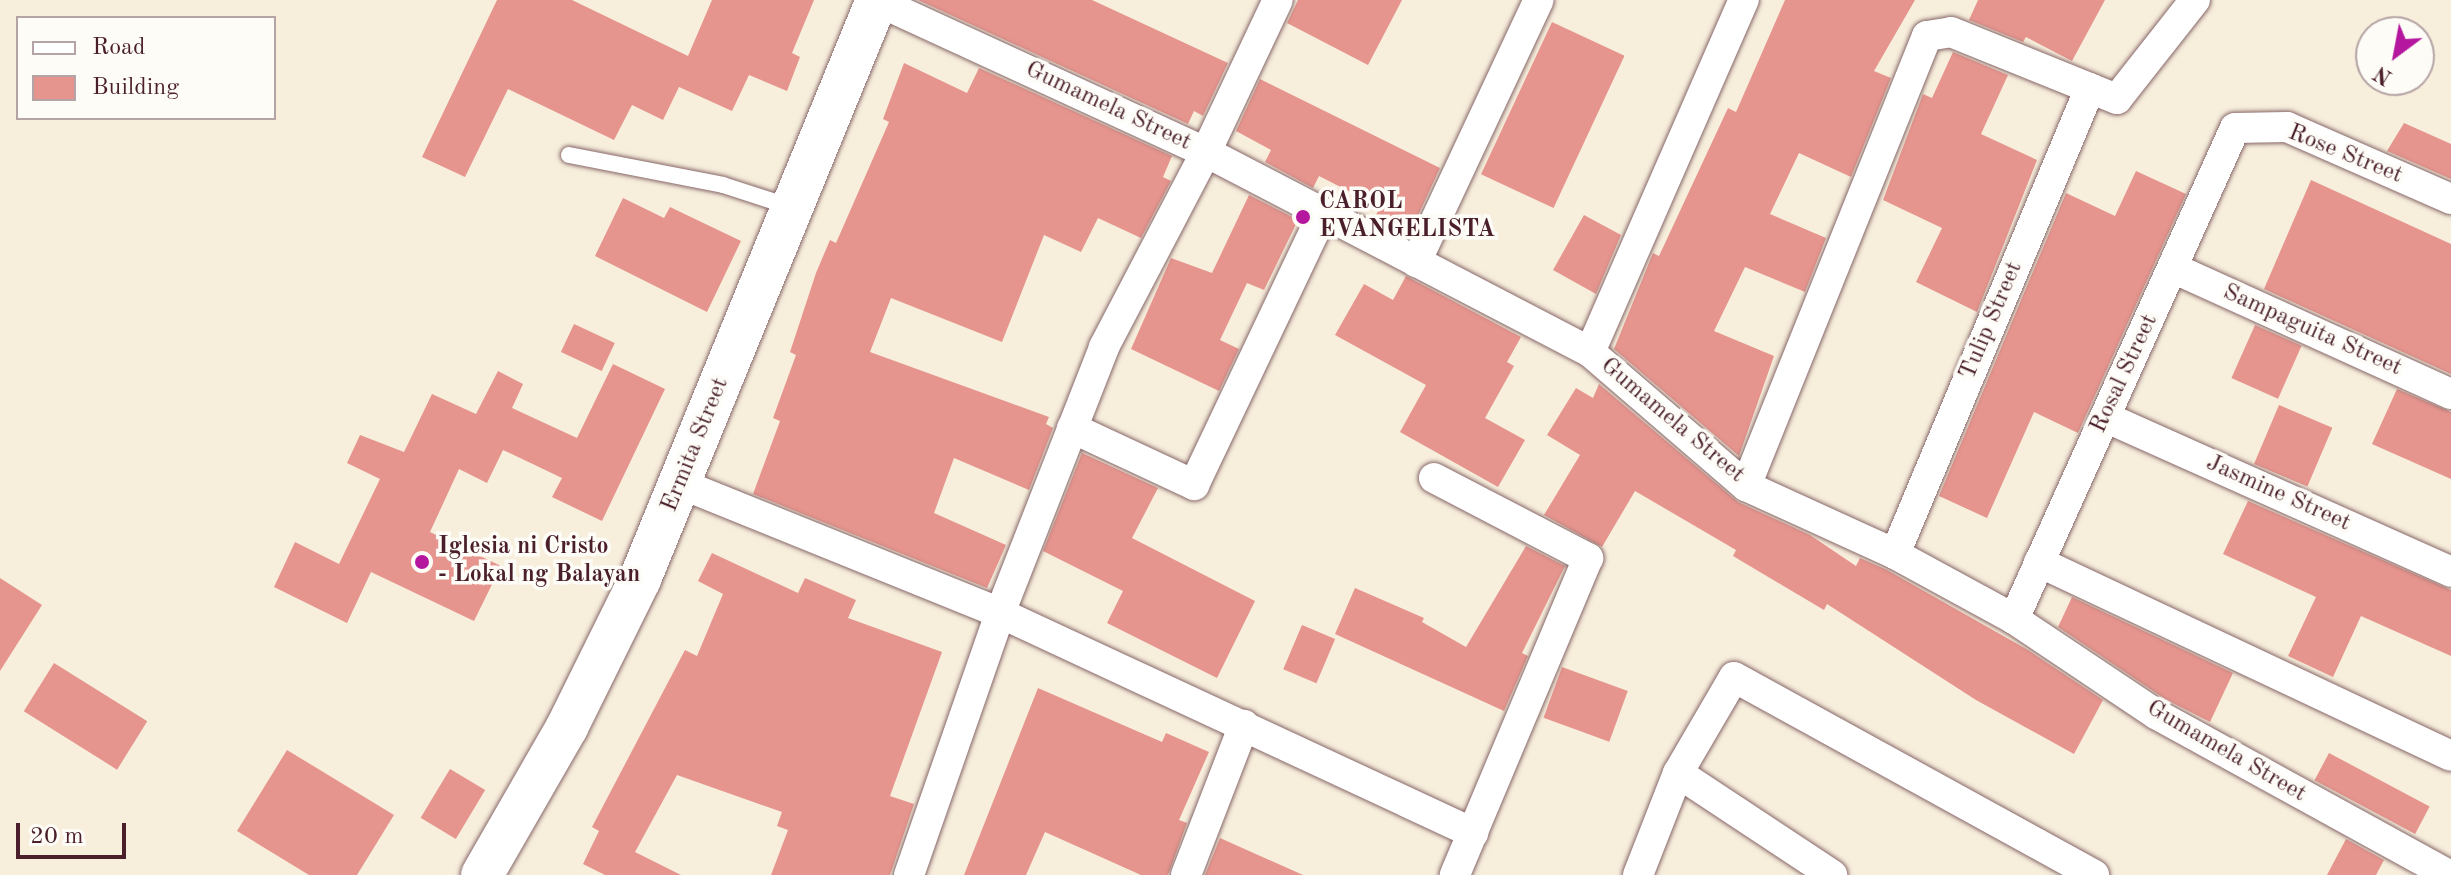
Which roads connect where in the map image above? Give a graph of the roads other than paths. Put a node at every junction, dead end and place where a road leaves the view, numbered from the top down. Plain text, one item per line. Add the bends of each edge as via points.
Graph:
1 (877, 0) edge
2 (1278, 0) edge
3 (1539, 0) edge
4 (1744, 0) edge
5 (2195, 0) edge
6 (2090, 88) junction
7 (2235, 128) joint
8 (1206, 152) junction
9 (569, 155) dead end
10 (2451, 199) edge
11 (792, 208) junction
12 (1323, 213) junction
13 (1416, 262) junction
14 (2173, 268) junction
15 (1590, 352) junction
16 (2451, 394) edge
17 (2105, 417) junction
18 (1072, 428) junction
19 (1434, 478) dead end
20 (681, 484) junction
21 (1746, 486) junction
22 (1895, 554) junction
23 (2039, 562) junction
24 (2451, 572) edge
25 (1000, 613) junction
26 (2014, 619) junction
27 (1244, 725) junction
28 (2451, 756) edge
29 (1678, 773) junction
30 (1473, 833) junction
31 (482, 875) edge
32 (909, 875) edge
33 (1186, 875) edge
34 (1455, 875) edge
35 (1638, 875) edge
36 (1832, 875) edge
37 (2094, 875) edge
38 (2449, 875) edge

1 - 8 street, Gumamela Street
1 - 11 main road, Ermita Street
2 - 8 street
3 - 13 street
4 - 15 street
5 - 6 street via 2117,99
6 - 21 street via 1951,32 1927,36
6 - 22 street, Tulip Street
7 - 10 street, Rose Street via 2287,127
7 - 14 street, Rosal Street
8 - 12 street, Gumamela Street
8 - 18 street via 1104,347
9 - 11 lane via 723,185
11 - 20 main road, Ermita Street
12 - 13 street, Gumamela Street
12 - 18 street via 1194,485
13 - 15 street, Gumamela Street
14 - 16 street, Sampaguita Street
14 - 17 street, Rosal Street
15 - 21 street, Gumamela Street
17 - 23 street, Rosal Street
17 - 24 street, Jasmine Street
18 - 25 street
19 - 30 street via 1588,558
20 - 25 street
20 - 31 main road, Ermita Street via 567,727
21 - 22 street, Gumamela Street
22 - 26 street, Gumamela Street
23 - 26 street, Rosal Street
23 - 28 street
25 - 27 street
25 - 32 street
26 - 38 street, Gumamela Street via 2156,714
27 - 30 street
27 - 33 street
29 - 35 street
29 - 36 street
29 - 37 street via 1734,677
30 - 34 street

